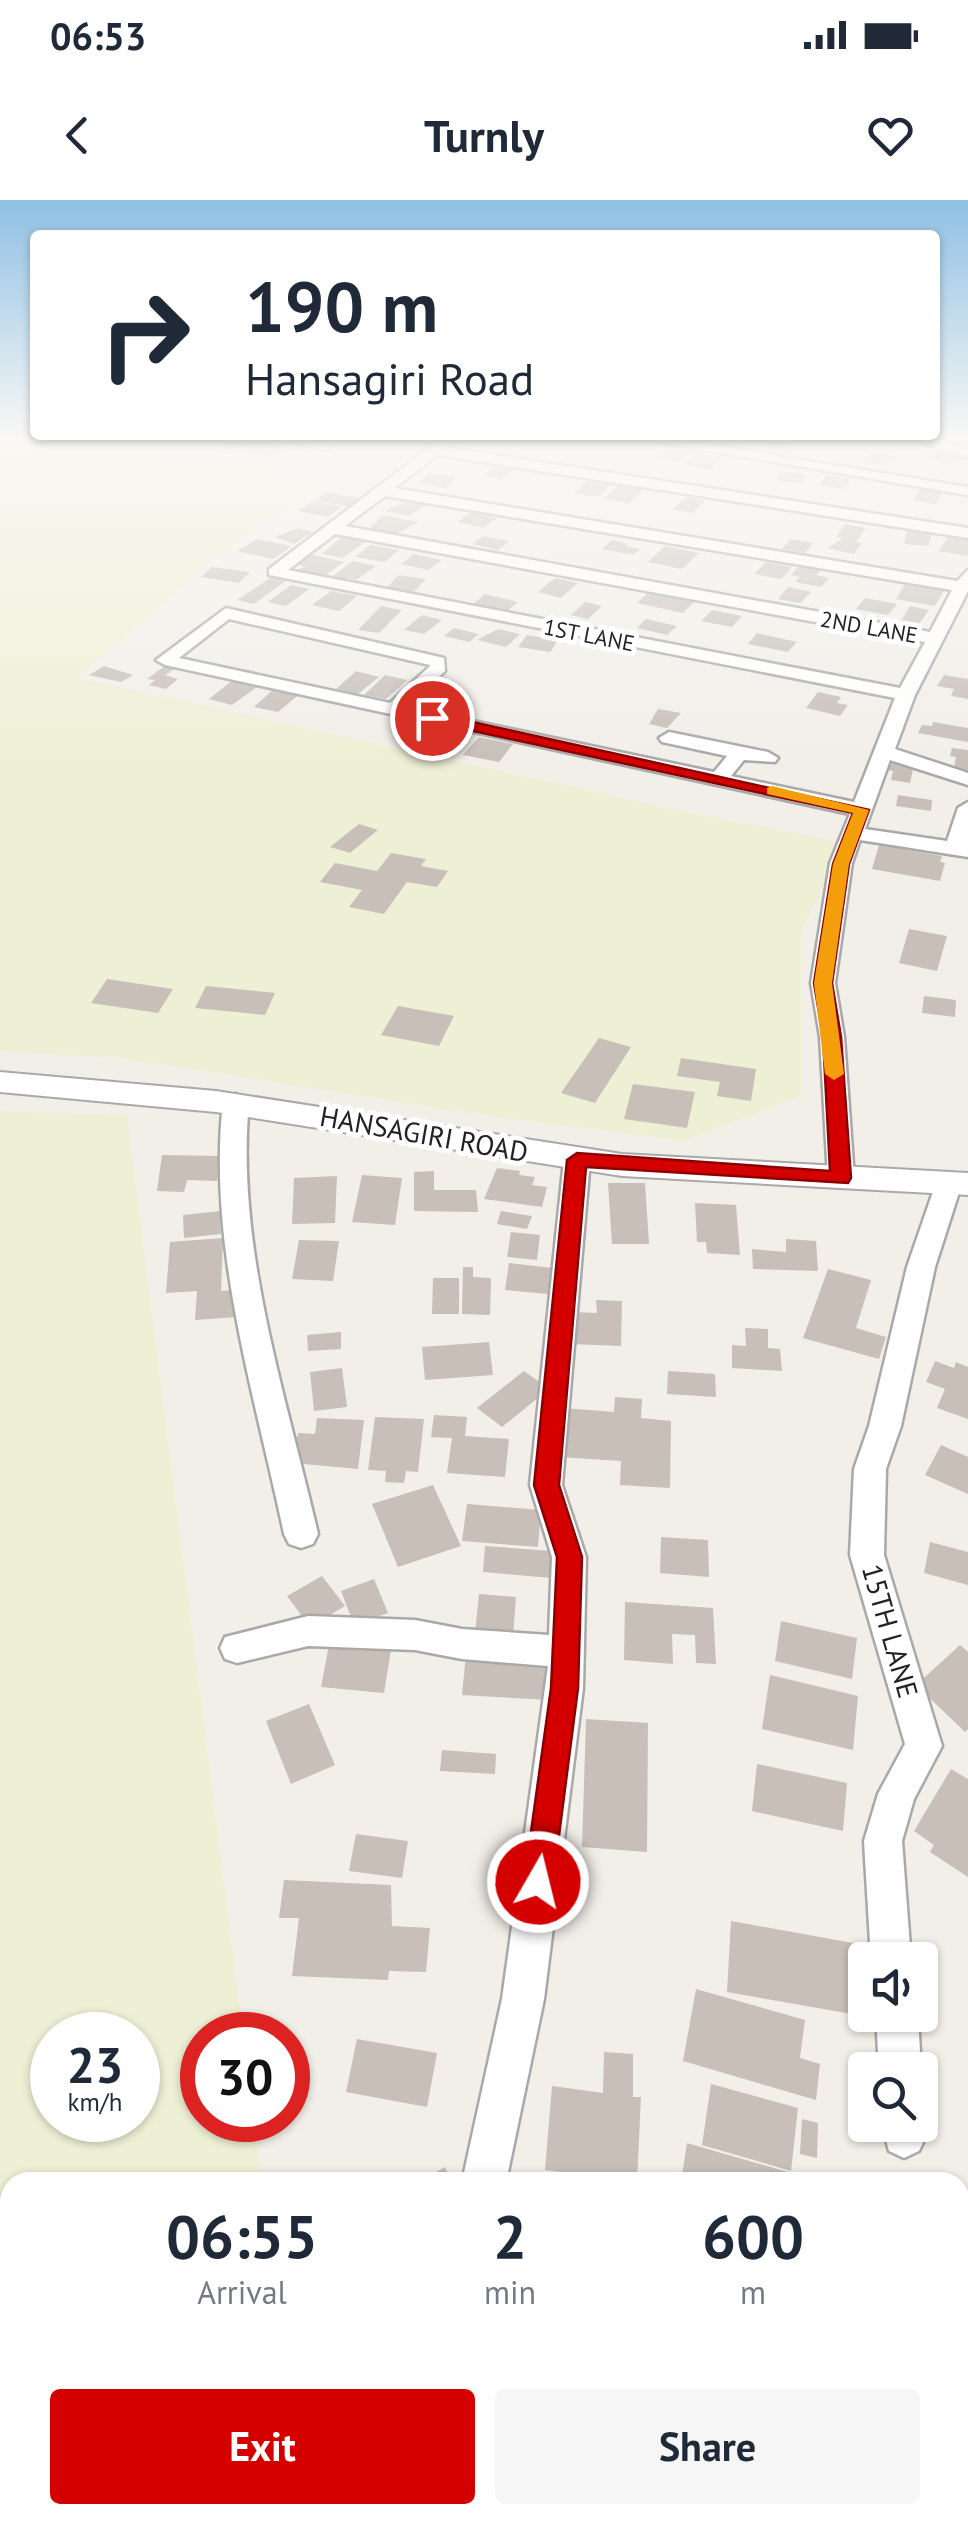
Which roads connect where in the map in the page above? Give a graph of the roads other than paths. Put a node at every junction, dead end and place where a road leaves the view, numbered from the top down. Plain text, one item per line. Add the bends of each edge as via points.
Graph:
1 (308, 547) edge
2 (434, 547) edge
3 (748, 547) edge
4 (965, 581) edge
5 (934, 638) junction
6 (906, 695) junction
7 (394, 709) junction
8 (669, 738) dead end
9 (884, 752) junction
10 (739, 753) junction
11 (768, 758) dead end
12 (719, 779) junction
13 (968, 779) edge
14 (968, 808) edge
15 (862, 810) junction
16 (853, 833) junction
17 (962, 849) edge
18 (0, 1082) edge
19 (236, 1102) junction
20 (577, 1160) junction
21 (840, 1178) junction
22 (959, 1184) edge
23 (301, 1534) dead end
24 (237, 1648) dead end
25 (566, 1652) junction
26 (890, 1942) edge
27 (486, 2172) edge

1 - 6 street, 1ST LANE via 275,572
2 - 5 street, 2ND LANE
3 - 4 street
4 - 5 street
5 - 6 street
6 - 9 street
7 - 7 street via 340,698 165,660 226,613 438,662
7 - 12 street
8 - 10 street
9 - 13 street
9 - 15 street
10 - 11 street
10 - 12 street
12 - 15 street
14 - 17 street
15 - 16 street
16 - 17 street
16 - 21 street via 841,864 823,983
18 - 19 street, HANSAGIRI ROAD
19 - 20 street, HANSAGIRI ROAD
19 - 23 street via 232,1142 243,1269
20 - 21 street, HANSAGIRI ROAD
20 - 25 street via 546,1485 569,1557
21 - 22 street, HANSAGIRI ROAD
22 - 26 street, 15TH LANE via 921,1266 870,1469 867,1555 924,1746 897,1794 883,1841
24 - 25 street via 308,1630
25 - 27 street via 523,1998

